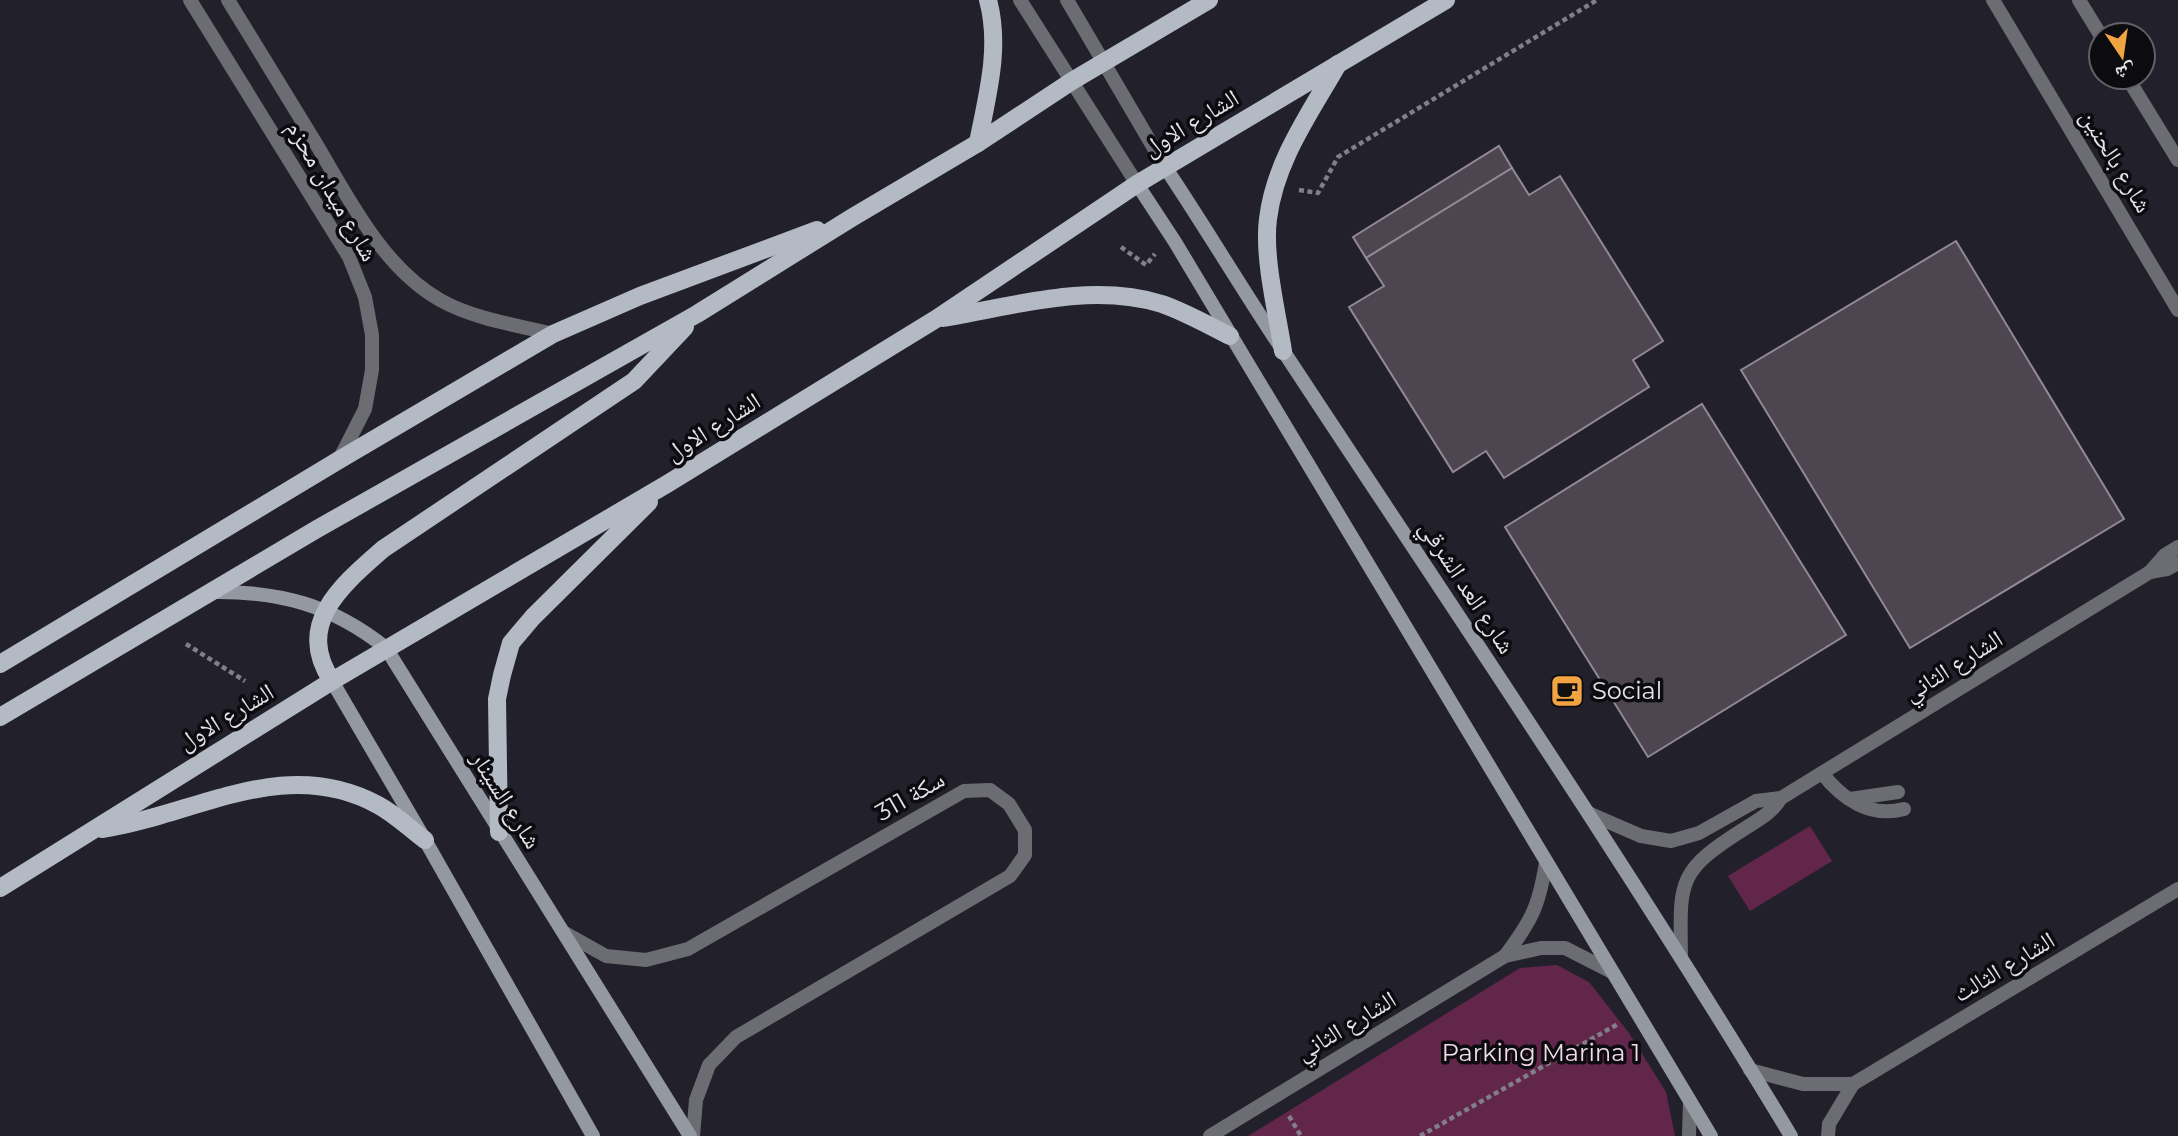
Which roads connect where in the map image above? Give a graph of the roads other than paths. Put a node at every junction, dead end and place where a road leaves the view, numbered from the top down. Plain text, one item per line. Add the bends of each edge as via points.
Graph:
1 (190, 0) edge
2 (228, 0) edge
3 (988, 0) edge
4 (1020, 0) edge
5 (1067, 0) edge
6 (1209, 0) edge
7 (1446, 0) edge
8 (1993, 0) edge
9 (2079, 0) edge
10 (2092, 21) edge
11 (1103, 63) junction
12 (1338, 64) junction
13 (1072, 81) junction
14 (2136, 91) edge
15 (978, 143) junction
16 (2178, 160) edge
17 (1165, 167) junction
18 (1137, 184) junction
19 (853, 217) junction
20 (2178, 310) edge
21 (697, 314) junction
22 (936, 319) junction
23 (552, 334) junction
24 (1230, 336) junction
25 (1283, 351) junction
26 (339, 460) junction
27 (667, 484) junction
28 (2178, 547) edge
29 (2178, 563) edge
30 (2150, 572) junction
31 (210, 592) junction
32 (325, 610) junction
33 (386, 648) junction
34 (0, 664) edge
35 (332, 681) junction
36 (0, 717) edge
37 (1822, 773) junction
38 (1898, 792) dead end
39 (1780, 798) junction
40 (1850, 799) junction
41 (1903, 808) dead end
42 (1588, 813) junction
43 (95, 830) junction
44 (499, 832) junction
45 (425, 840) junction
46 (1546, 862) junction
47 (0, 888) edge
48 (2178, 889) edge
49 (565, 933) junction
50 (1505, 956) junction
51 (1681, 958) junction
52 (1612, 972) junction
53 (1750, 1070) junction
54 (1853, 1084) junction
55 (1690, 1102) junction
56 (593, 1136) edge
57 (691, 1136) edge
58 (1210, 1136) edge
59 (1689, 1136) edge
60 (1710, 1136) edge
61 (1791, 1136) edge
62 (1828, 1136) edge

1 - 26 street, شارع ميدان محزم via 349,257 365,297 372,370 365,409
2 - 23 street, شارع ميدان محزم via 358,214 412,280 466,312
3 - 15 main road via 995,49
4 - 13 street
5 - 11 street, شارع العد الشرقي
6 - 11 main road
7 - 12 main road, الشارع الاول
8 - 20 street, شارع بالحنين
9 - 10 street
11 - 13 main road
11 - 17 street, شارع العد الشرقي
12 - 17 main road, الشارع الاول
12 - 25 main road via 1286,156 1267,221
13 - 15 main road
13 - 18 street
14 - 16 street
15 - 19 main road
17 - 18 main road, الشارع الاول
17 - 25 street, شارع العد الشرقي
18 - 22 main road, الشارع الاول
18 - 24 street
19 - 21 main road
19 - 23 main road via 640,296
21 - 31 main road
21 - 32 main road via 634,381 383,549
22 - 24 main road via 1077,294 1112,294 1163,305
22 - 27 main road, الشارع الاول
23 - 26 main road
24 - 46 street
25 - 42 street, شارع العد الشرقي
26 - 34 main road
27 - 33 main road, الشارع الاول
27 - 44 main road via 511,643 498,699
28 - 30 street, الشارع الثاني
29 - 30 street, الشارع الثاني
30 - 37 street, الشارع الثاني
31 - 32 street, شارع السينار via 288,597
31 - 36 main road
32 - 33 street, شارع السينار
32 - 35 main road via 318,631 318,654
33 - 35 main road, الشارع الاول
33 - 44 street, شارع السينار
35 - 43 main road, الشارع الاول
35 - 45 street
37 - 39 street, الشارع الثاني
37 - 40 street
38 - 40 street
39 - 42 street, الشارع الثاني via 1756,802 1699,833 1671,841 1641,836
39 - 51 street, الشارع الثاني via 1763,818 1709,851 1692,869 1680,904
40 - 41 street via 1869,810
42 - 51 street, شارع العد الشرقي
43 - 45 main road via 131,824 240,791 307,784 378,805
43 - 47 main road, الشارع الاول
44 - 49 street, شارع السينار
45 - 56 street
46 - 50 street, الشارع الثاني via 1529,925
46 - 52 street
48 - 54 street, الشارع الثالث
49 - 57 street, شارع السينار
49 - 57 street, سكة 311 via 606,956 646,960 688,950 964,791 990,790 1009,804 1025,830 1025,855 1010,876 736,1037 709,1065 696,1100
50 - 52 street, الشارع الثاني via 1565,948
50 - 58 street, الشارع الثاني
51 - 53 street, شارع العد الشرقي
52 - 55 street
53 - 54 street via 1802,1084
53 - 61 street, شارع العد الشرقي
54 - 62 street, الشارع الثالث via 1829,1124
55 - 59 street
55 - 60 street

